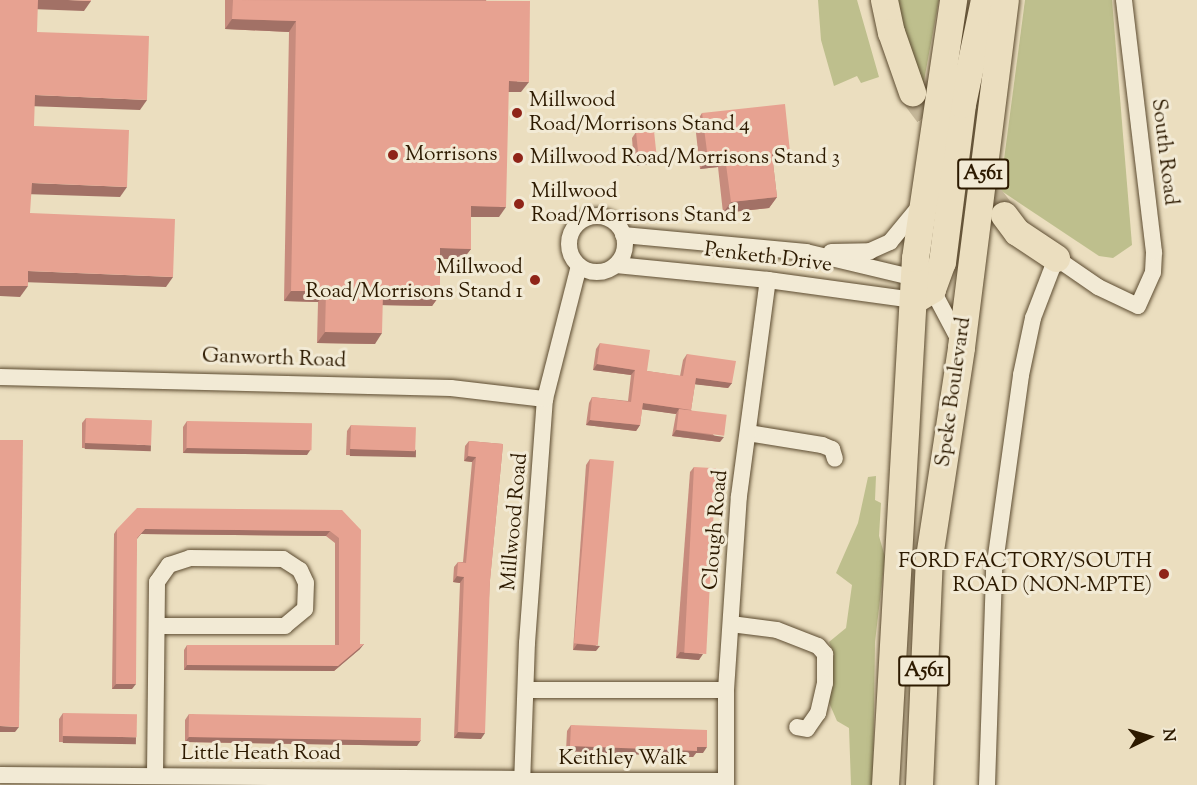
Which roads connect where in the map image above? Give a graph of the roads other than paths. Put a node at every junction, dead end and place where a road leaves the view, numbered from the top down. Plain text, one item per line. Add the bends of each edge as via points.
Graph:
1 (884, 0) edge
2 (953, 0) edge
3 (984, 0) edge
4 (1005, 0) edge
5 (1124, 0) edge
6 (912, 93) tunnel mouth
7 (923, 201) junction
8 (1004, 215) tunnel mouth
9 (623, 235) junction
10 (806, 252) junction
11 (1056, 258) junction
12 (616, 265) junction
13 (579, 266) junction
14 (768, 279) junction
15 (920, 289) junction
16 (961, 347) junction
17 (0, 377) edge
18 (545, 399) junction
19 (748, 433) junction
20 (835, 459) dead end
21 (731, 624) junction
22 (157, 626) junction
23 (526, 690) junction
24 (726, 690) junction
25 (797, 727) dead end
26 (0, 775) edge
27 (155, 775) junction
28 (521, 782) edge
29 (725, 782) edge
30 (885, 785) edge
31 (920, 785) edge
32 (987, 785) edge

1 - 6 highway
2 - 7 highway, Speke Boulevard / A561
3 - 15 highway, A561 via 962,104 942,262
4 - 16 highway, Speke Boulevard / A561
5 - 11 street, South Road via 1154,252 1153,272 1138,306 1098,287
7 - 10 street, Penketh Drive via 890,242 870,251
7 - 15 highway, Speke Boulevard / A561
8 - 11 highway via 1017,232
9 - 10 street, Penketh Drive
9 - 12 street via 623,254
9 - 13 street via 610,220 584,219 576,225 568,243
10 - 15 street, Penketh Drive
11 - 32 street via 1026,345 1001,515 991,617
12 - 13 street, Penketh Drive via 598,273
12 - 14 street, Penketh Drive
13 - 18 street, Millwood Road
14 - 15 street, Penketh Drive
14 - 19 street, Clough Road
15 - 16 street via 948,314
15 - 30 highway, Speke Boulevard / A561
16 - 31 highway, Speke Boulevard / A561 via 929,557
17 - 18 street, Ganworth Road via 451,388
18 - 23 street, Millwood Road
19 - 20 street via 822,445 832,448
19 - 21 street, Clough Road
21 - 24 street, Clough Road
21 - 25 street via 777,630 818,646 825,654 825,683 818,713 807,729
22 - 22 street via 157,582 169,566 190,558 283,559 300,570 306,583 305,609 285,626
22 - 27 street
23 - 24 street
23 - 28 street, Millwood Road
24 - 29 street, Clough Road
26 - 27 street, Little Heath Road
27 - 28 street, Little Heath Road
28 - 29 street, Keithley Walk

